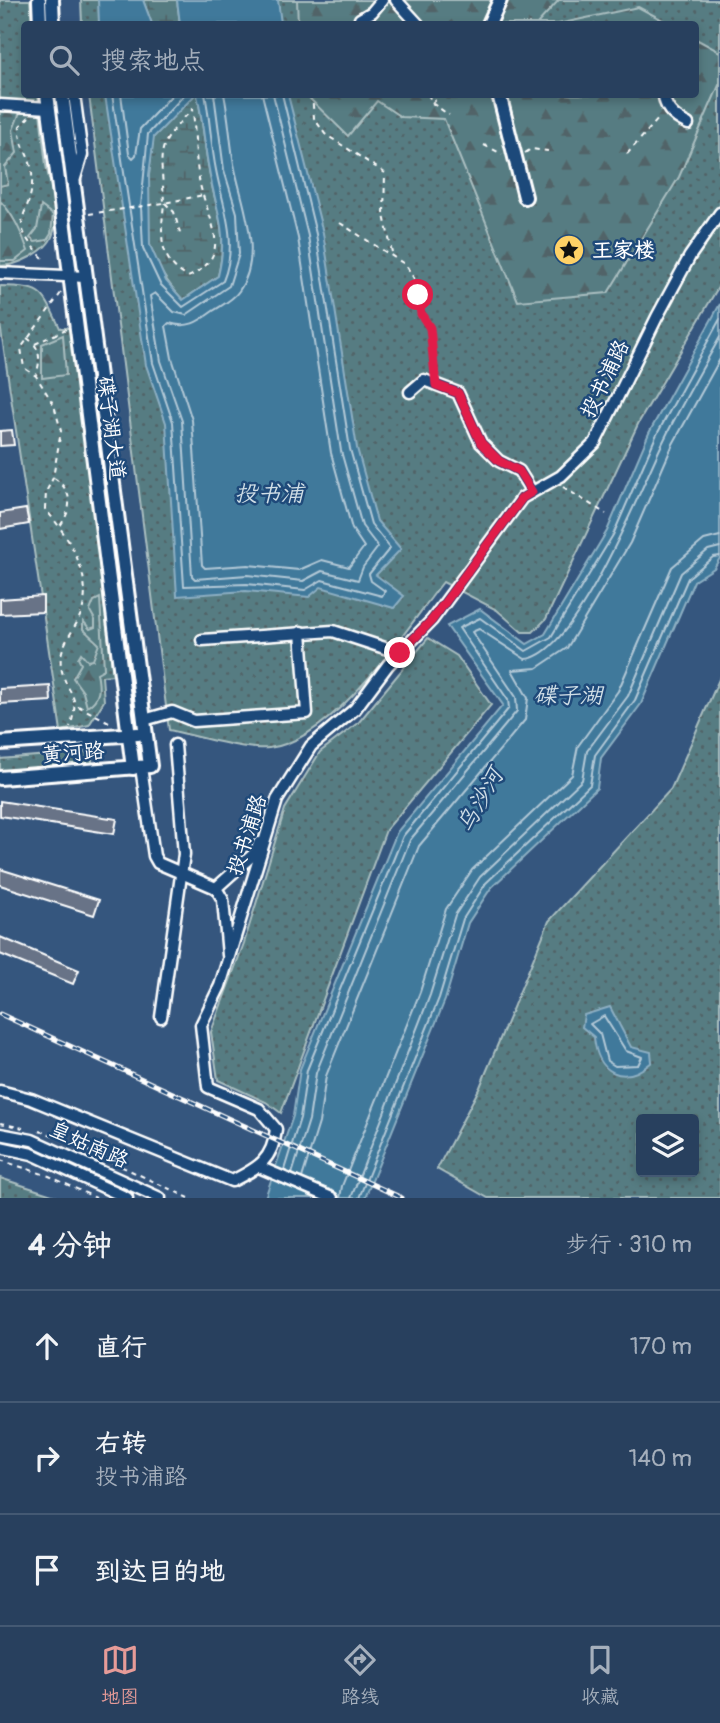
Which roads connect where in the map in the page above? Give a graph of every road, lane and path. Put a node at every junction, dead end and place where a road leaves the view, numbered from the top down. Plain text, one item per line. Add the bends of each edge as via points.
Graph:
1 (39, 0) edge
2 (52, 0) edge
3 (382, 0) edge
4 (396, 0) edge
5 (500, 0) edge
6 (360, 19) dead end
7 (40, 21) edge
8 (54, 21) edge
9 (415, 21) edge
10 (490, 21) edge
11 (46, 98) edge
12 (63, 98) edge
13 (75, 98) edge
14 (312, 98) edge
15 (430, 98) edge
16 (437, 98) edge
17 (500, 98) edge
18 (664, 98) edge
19 (432, 103) junction
20 (0, 106) edge
21 (44, 108) junction
22 (449, 115) dead end
23 (688, 124) dead end
24 (627, 154) dead end
25 (74, 182) junction
26 (204, 195) junction
27 (525, 197) dead end
28 (164, 203) junction
29 (720, 213) edge
30 (78, 215) junction
31 (340, 223) dead end
32 (181, 236) dead end
33 (393, 258) junction
34 (47, 261) dead end
35 (0, 273) edge
36 (79, 277) junction
37 (79, 322) junction
38 (27, 338) junction
39 (35, 344) junction
40 (36, 376) junction
41 (436, 385) junction
42 (410, 392) dead end
43 (53, 478) junction
44 (553, 480) junction
45 (532, 492) junction
46 (606, 514) dead end
47 (60, 526) junction
48 (301, 632) junction
49 (202, 640) dead end
50 (400, 653) junction
51 (77, 705) junction
52 (144, 720) junction
53 (109, 722) dead end
54 (145, 734) junction
55 (130, 735) junction
56 (67, 738) junction
57 (0, 743) edge
58 (175, 746) dead end
59 (141, 767) junction
60 (0, 778) edge
61 (277, 800) junction
62 (181, 873) junction
63 (216, 888) junction
64 (228, 960) junction
65 (161, 1017) dead end
66 (0, 1091) edge
67 (0, 1123) edge
68 (0, 1133) edge
69 (0, 1147) edge
70 (0, 1160) edge
71 (260, 1167) junction
72 (96, 1198) edge
73 (127, 1198) edge
74 (160, 1198) edge
75 (189, 1198) edge
76 (332, 1198) edge

1 - 7 main road
2 - 8 main road
3 - 6 street
4 - 9 street
5 - 10 main road
11 - 21 main road, 碟子湖大道
12 - 25 main road, 碟子湖大道
13 - 25 street via 82,155
14 - 33 path via 314,118 325,134 385,173 384,215
15 - 19 path
16 - 19 path
17 - 27 main road
18 - 23 street via 676,118
18 - 24 path via 659,121
19 - 22 path
20 - 21 street
21 - 34 path via 20,126 20,142 32,179 19,218 24,239
21 - 36 main road, 碟子湖大道
25 - 30 main road, 碟子湖大道
26 - 28 path
26 - 28 path via 215,225 214,255 205,270 188,277 162,252
26 - 28 path via 193,109 175,126 160,155
28 - 30 path
28 - 32 path via 174,212
29 - 44 street, 投书浦路 via 690,256 595,443
30 - 36 main road, 碟子湖大道
31 - 33 path
33 - 41 path via 407,265 416,282 421,314 430,328
35 - 36 street
36 - 37 main road, 碟子湖大道
36 - 38 path
36 - 52 main road, 碟子湖大道
37 - 39 path
37 - 55 main road, 碟子湖大道
38 - 39 path
38 - 40 path via 20,356 24,368
39 - 40 path
40 - 43 path via 58,417 60,446
41 - 42 street via 424,380
41 - 45 street via 458,393 481,443 499,461 519,471
43 - 47 path via 45,509
43 - 47 path via 69,493 71,503
44 - 45 street, 投书浦路
44 - 46 path
45 - 50 street, 投书浦路 via 522,498 432,620
47 - 51 path via 86,581 84,604 62,651 61,667
48 - 49 street
48 - 50 street via 333,631
48 - 52 street via 307,713 194,721 172,712
50 - 61 street, 投书浦路 via 355,709 311,746
51 - 53 path
51 - 56 path
52 - 54 main road, 碟子湖大道
54 - 55 main road, 黄河路
54 - 59 main road, 碟子湖大道
55 - 56 main road, 黄河路
55 - 59 main road, 碟子湖大道
56 - 57 main road, 黄河路
58 - 62 street via 184,854
59 - 60 main road, 黄河路
59 - 62 street via 154,856 158,863
61 - 63 street via 256,852
61 - 64 street, 投书浦路
62 - 63 street
62 - 65 street
63 - 64 street via 223,900
64 - 71 street, 投书浦路 via 201,1025 208,1087 259,1109 271,1121 275,1135
66 - 71 street via 31,1099 232,1181
67 - 75 path via 55,1136
68 - 74 street, 皇姑南路 via 32,1140
69 - 73 street, 皇姑南路 via 32,1154
70 - 72 path
71 - 76 street

